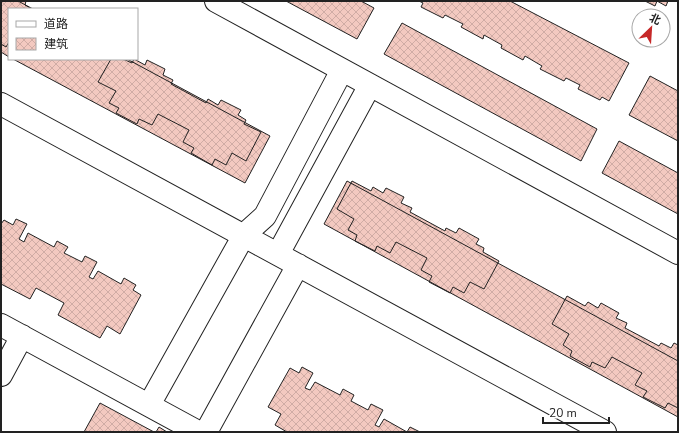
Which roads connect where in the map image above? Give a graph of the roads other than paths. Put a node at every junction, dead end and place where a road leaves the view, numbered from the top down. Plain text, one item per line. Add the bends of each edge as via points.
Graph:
1 (216, 1) edge
2 (342, 70) junction
3 (370, 85) junction
4 (1, 104) edge
5 (244, 235) junction
6 (678, 253) edge
7 (278, 254) junction
8 (298, 265) junction
9 (1, 325) edge
10 (22, 336) junction
11 (1, 375) edge
12 (149, 405) junction
13 (198, 432) edge
14 (206, 432) edge
15 (605, 432) edge

1 - 2 street
2 - 3 street
2 - 5 street via 265,216
3 - 6 street
3 - 7 street
4 - 5 street
5 - 7 street
5 - 12 street
7 - 8 street
8 - 14 street
8 - 15 street
9 - 10 street
10 - 11 street
10 - 12 street
12 - 13 street

